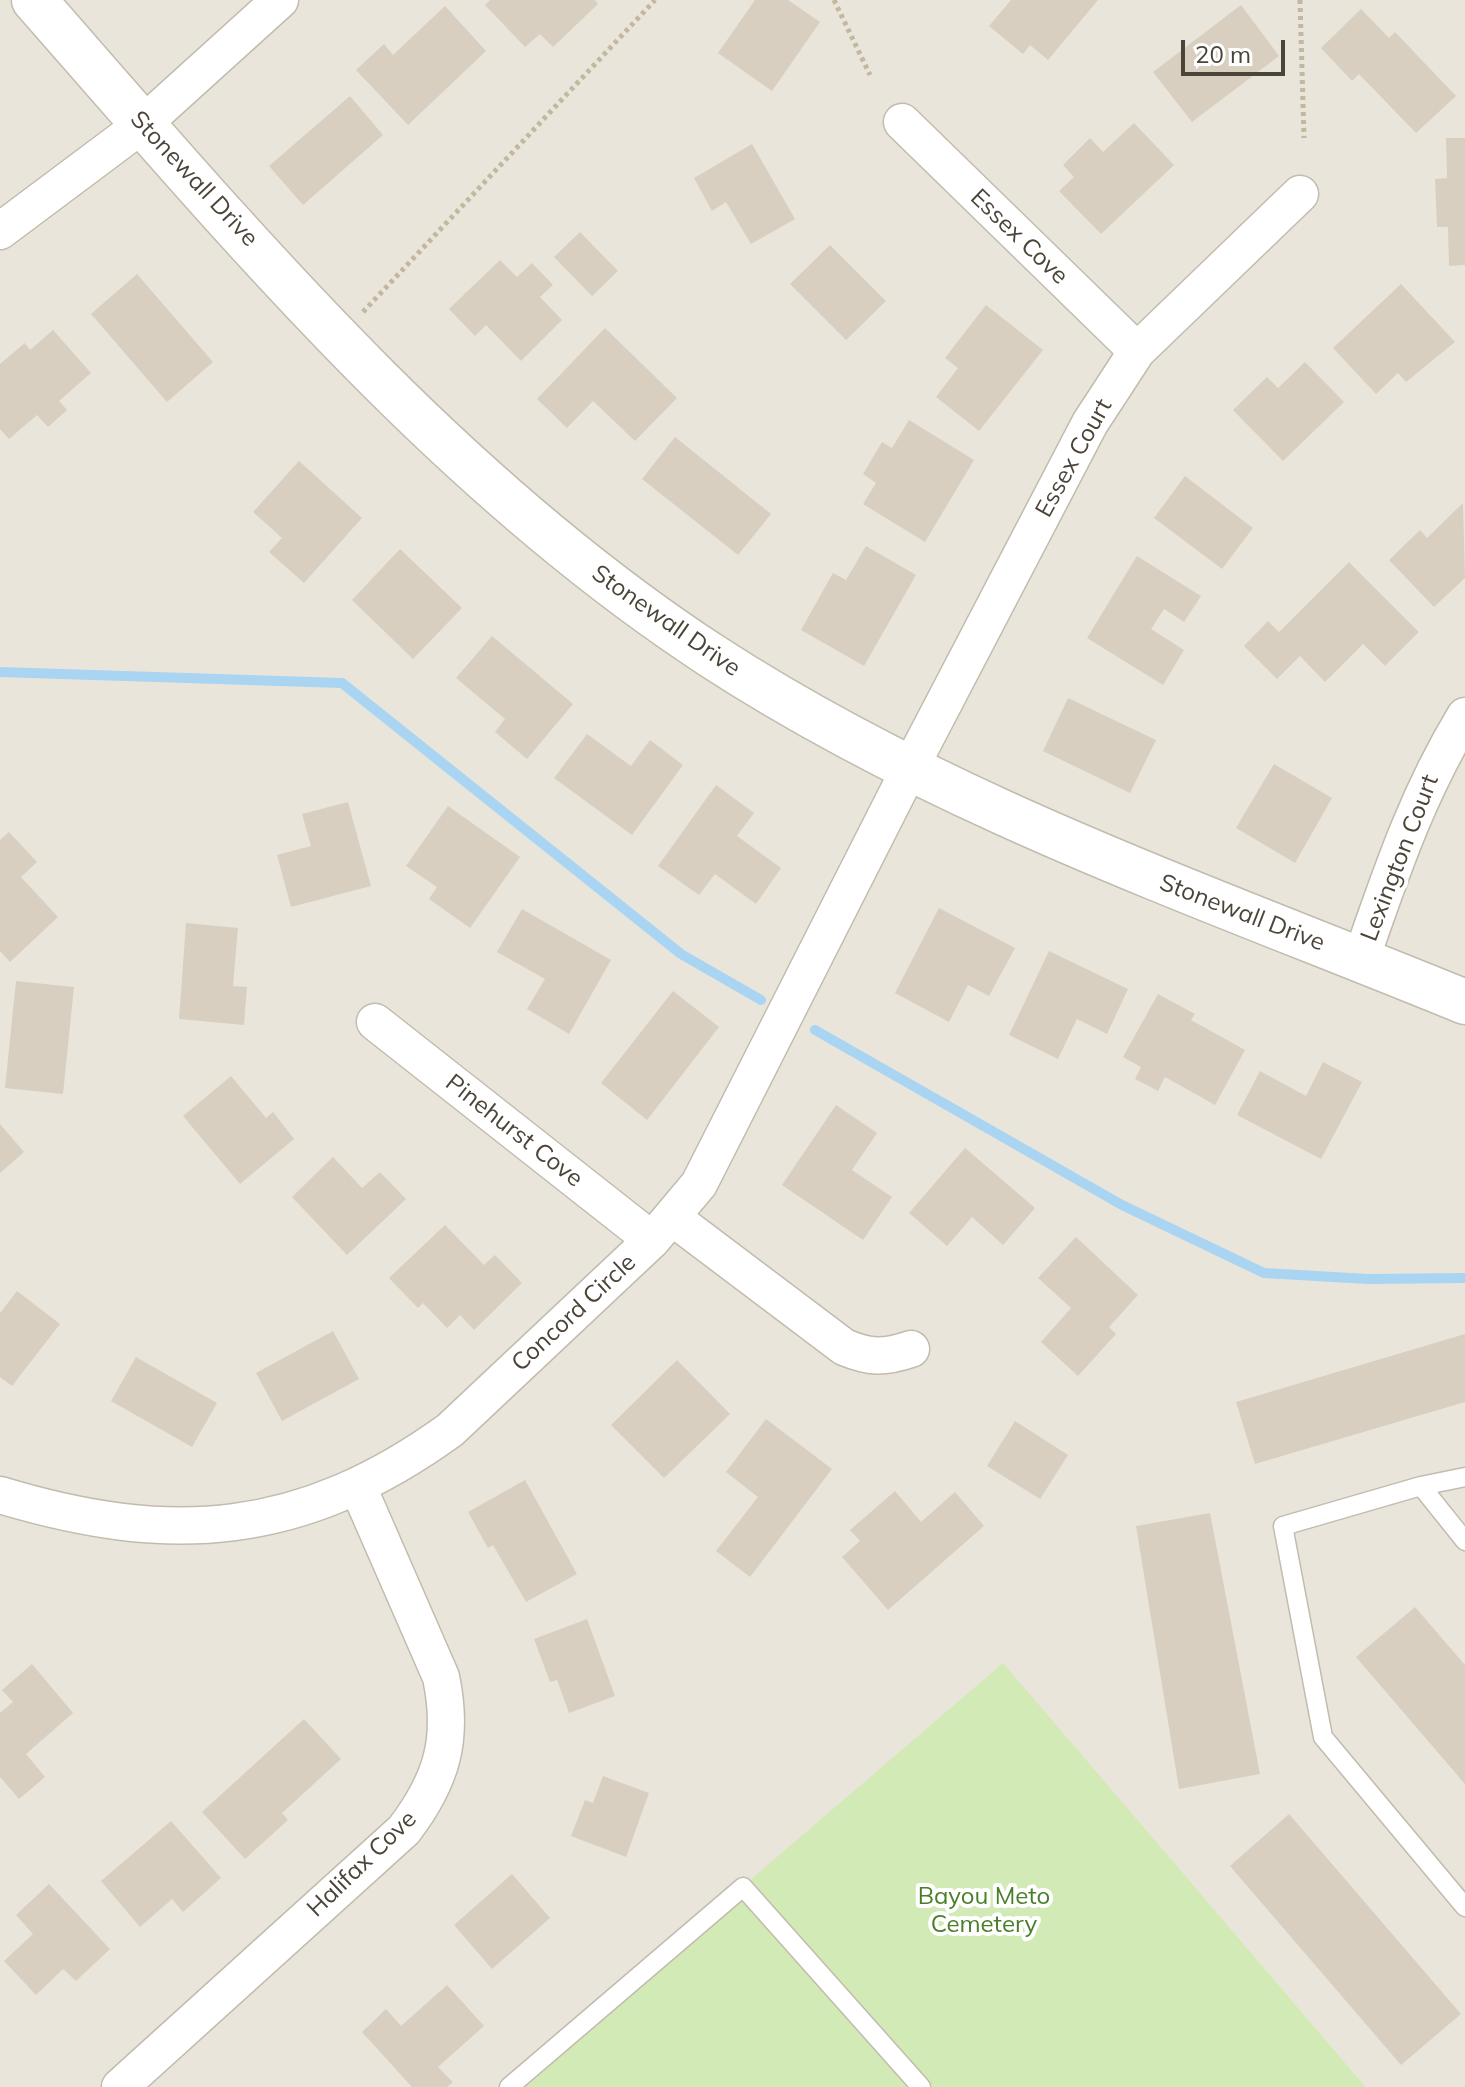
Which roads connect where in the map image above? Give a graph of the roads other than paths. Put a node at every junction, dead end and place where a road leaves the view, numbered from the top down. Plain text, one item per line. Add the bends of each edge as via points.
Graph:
1 (34, 0) edge
2 (280, 0) edge
3 (902, 122) dead end
4 (143, 124) junction
5 (1300, 194) dead end
6 (0, 231) edge
7 (1137, 351) junction
8 (1465, 716) edge
9 (910, 768) junction
10 (1361, 959) junction
11 (1465, 1002) edge
12 (375, 1022) dead end
13 (663, 1229) junction
14 (911, 1349) dead end
15 (1465, 1477) edge
16 (1421, 1486) junction
17 (358, 1487) junction
18 (0, 1495) edge
19 (1465, 1541) edge
20 (1465, 1907) edge
21 (120, 2087) edge
22 (509, 2087) edge
23 (921, 2087) edge

1 - 4 street, Stonewall Drive
2 - 4 street
3 - 7 street, Essex Cove
4 - 6 street
4 - 9 street, Stonewall Drive via 392,395 571,554 710,654 808,715
5 - 7 street, Essex Court
7 - 9 street, Essex Court via 1090,423
8 - 10 street, Lexington Court via 1410,818
9 - 10 street, Stonewall Drive via 1123,867
9 - 13 street, Concord Circle via 699,1184
10 - 11 street, Stonewall Drive
12 - 13 street, Pinehurst Cove
13 - 14 street, Pinehurst Cove via 844,1347 886,1358
13 - 17 street, Concord Circle via 450,1430
15 - 16 lane
16 - 19 lane
16 - 20 lane via 1283,1526 1323,1737
17 - 18 street, Concord Circle via 271,1516 156,1527 66,1515
17 - 21 street, Halifax Cove via 441,1677 446,1740 437,1777 404,1830
22 - 23 lane via 743,1887

